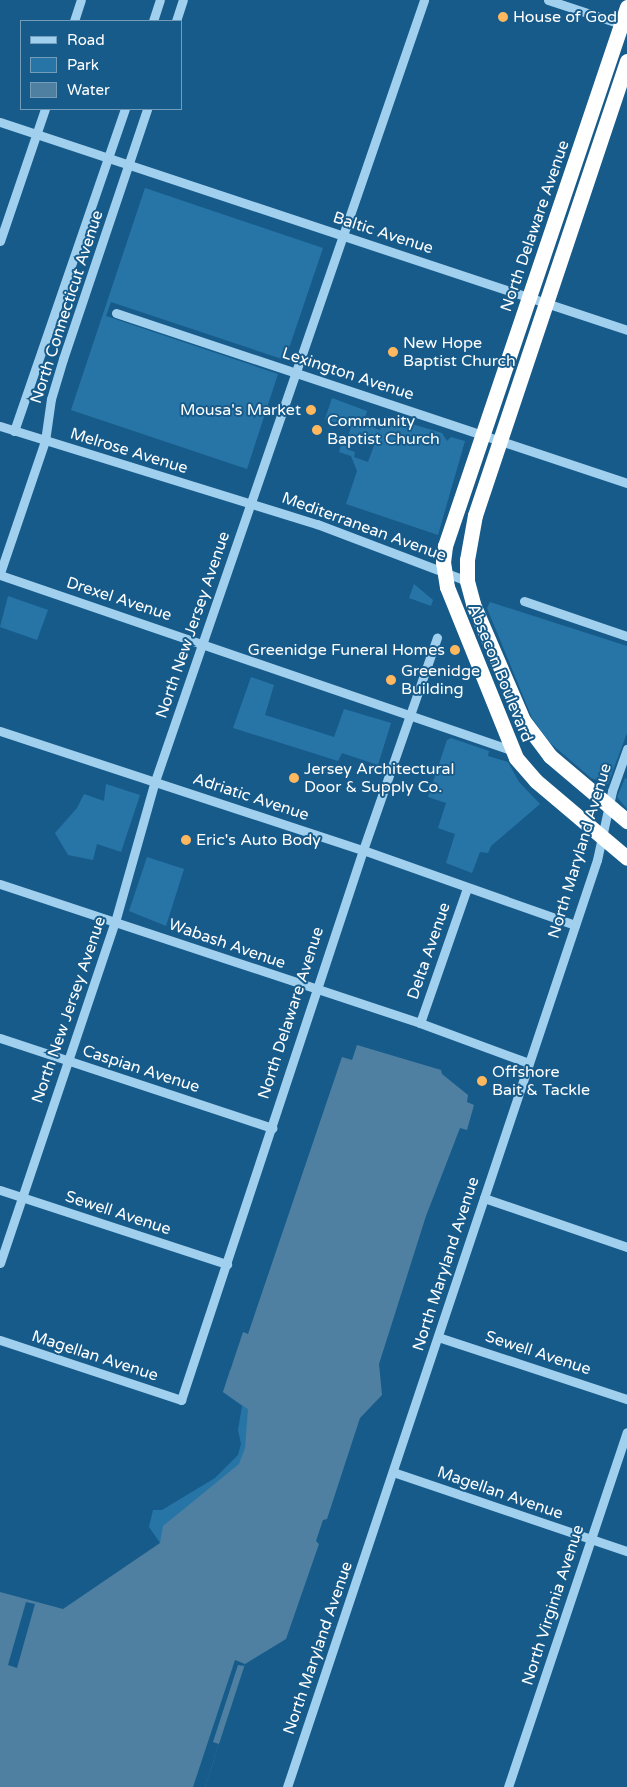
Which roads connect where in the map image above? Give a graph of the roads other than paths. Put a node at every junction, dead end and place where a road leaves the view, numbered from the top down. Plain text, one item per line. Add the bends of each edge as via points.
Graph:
1 (81, 0) edge
2 (160, 0) edge
3 (183, 0) edge
4 (424, 0) edge
5 (548, 0) edge
6 (627, 7) edge
7 (74, 20) edge
8 (153, 20) edge
9 (176, 20) edge
10 (624, 25) edge
11 (627, 61) edge
12 (45, 110) edge
13 (125, 110) edge
14 (147, 110) edge
15 (0, 122) edge
16 (36, 135) junction
17 (109, 158) junction
18 (129, 164) junction
19 (344, 236) junction
20 (0, 241) edge
21 (529, 298) junction
22 (546, 303) junction
23 (116, 313) dead end
24 (627, 330) edge
25 (295, 372) junction
26 (0, 426) edge
27 (14, 431) junction
28 (483, 435) junction
29 (45, 441) junction
30 (500, 441) junction
31 (627, 483) edge
32 (250, 504) junction
33 (443, 571) junction
34 (0, 574) edge
35 (467, 581) junction
36 (524, 601) dead end
37 (627, 636) edge
38 (437, 638) dead end
39 (204, 643) junction
40 (410, 716) junction
41 (0, 731) edge
42 (627, 749) edge
43 (511, 750) junction
44 (156, 781) junction
45 (609, 806) junction
46 (627, 821) edge
47 (602, 838) junction
48 (363, 850) junction
49 (627, 858) edge
50 (0, 884) edge
51 (467, 888) junction
52 (115, 922) junction
53 (575, 925) junction
54 (318, 991) junction
55 (420, 1023) junction
56 (0, 1038) edge
57 (68, 1061) junction
58 (529, 1063) junction
59 (272, 1128) junction
60 (0, 1190) edge
61 (22, 1197) junction
62 (484, 1198) junction
63 (627, 1247) edge
64 (0, 1262) edge
65 (227, 1264) junction
66 (438, 1336) junction
67 (0, 1340) edge
68 (627, 1399) edge
69 (181, 1400) joint
70 (627, 1432) edge
71 (393, 1472) junction
72 (591, 1540) junction
73 (627, 1551) edge
74 (287, 1787) edge
75 (508, 1787) edge

1 - 7 street
2 - 8 street
3 - 9 street
4 - 19 street, North New Jersey Avenue
5 - 10 street
6 - 10 highway, North Delaware Avenue
10 - 21 highway, North Delaware Avenue
11 - 22 highway, North Delaware Avenue
12 - 16 street
13 - 17 street, North Connecticut Avenue
14 - 18 street, North Connecticut Avenue
15 - 16 street, Baltic Avenue
16 - 17 street, Baltic Avenue
16 - 20 street
17 - 18 street, Baltic Avenue
17 - 27 street, North Connecticut Avenue
18 - 19 street, Baltic Avenue
18 - 29 street, North Connecticut Avenue via 51,399
19 - 21 street, Baltic Avenue
19 - 25 street, North New Jersey Avenue
21 - 22 street, Baltic Avenue
21 - 28 highway, North Delaware Avenue
22 - 24 street, Baltic Avenue
22 - 30 highway, North Delaware Avenue
23 - 25 street, Lexington Avenue
25 - 28 street, Lexington Avenue
25 - 32 street, North New Jersey Avenue
26 - 27 street, Melrose Avenue
27 - 29 street, Melrose Avenue
28 - 30 street, Lexington Avenue
28 - 33 highway, North Delaware Avenue via 446,546
29 - 32 street, Melrose Avenue
29 - 34 street, North Connecticut Avenue
30 - 31 street, Lexington Avenue
30 - 35 highway, North Delaware Avenue via 472,526
32 - 33 street, Mediterranean Avenue
32 - 39 street, North New Jersey Avenue
33 - 35 street, Mediterranean Avenue
33 - 43 highway, Absecon Boulevard
34 - 39 street, Drexel Avenue
35 - 45 highway, Absecon Boulevard via 480,623 526,725 550,756
36 - 37 street
38 - 40 street, North Delaware Avenue
39 - 40 street, Drexel Avenue
39 - 44 street, North New Jersey Avenue
40 - 43 street, Drexel Avenue
40 - 48 street, North Delaware Avenue
41 - 44 street, Adriatic Avenue
42 - 45 street, North Maryland Avenue
43 - 47 highway, Absecon Boulevard via 536,782
44 - 48 street, Adriatic Avenue
44 - 52 street, North New Jersey Avenue
45 - 46 highway, Absecon Boulevard
45 - 47 street, North Maryland Avenue
47 - 49 highway, Absecon Boulevard
47 - 53 street, North Maryland Avenue
48 - 51 street, Adriatic Avenue
48 - 54 street, North Delaware Avenue
50 - 52 street, Wabash Avenue
51 - 53 street, Adriatic Avenue
51 - 55 street, Delta Avenue
52 - 54 street, Wabash Avenue
52 - 57 street, North New Jersey Avenue
53 - 58 street, North Maryland Avenue
54 - 55 street, Wabash Avenue
54 - 59 street, North Delaware Avenue
55 - 58 street, Wabash Avenue
56 - 57 street, Caspian Avenue
57 - 59 street, Caspian Avenue
57 - 61 street, North New Jersey Avenue
58 - 62 street, North Maryland Avenue
59 - 65 street, North Delaware Avenue
60 - 61 street, Sewell Avenue
61 - 64 street, North New Jersey Avenue
61 - 65 street, Sewell Avenue
62 - 63 street
62 - 66 street, North Maryland Avenue
65 - 69 street, North Delaware Avenue
66 - 68 street, Sewell Avenue
66 - 71 street, North Maryland Avenue
67 - 69 street, Magellan Avenue
70 - 72 street, North Virginia Avenue
71 - 72 street, Magellan Avenue
71 - 74 street, North Maryland Avenue
72 - 73 street, Magellan Avenue
72 - 75 street, North Virginia Avenue

